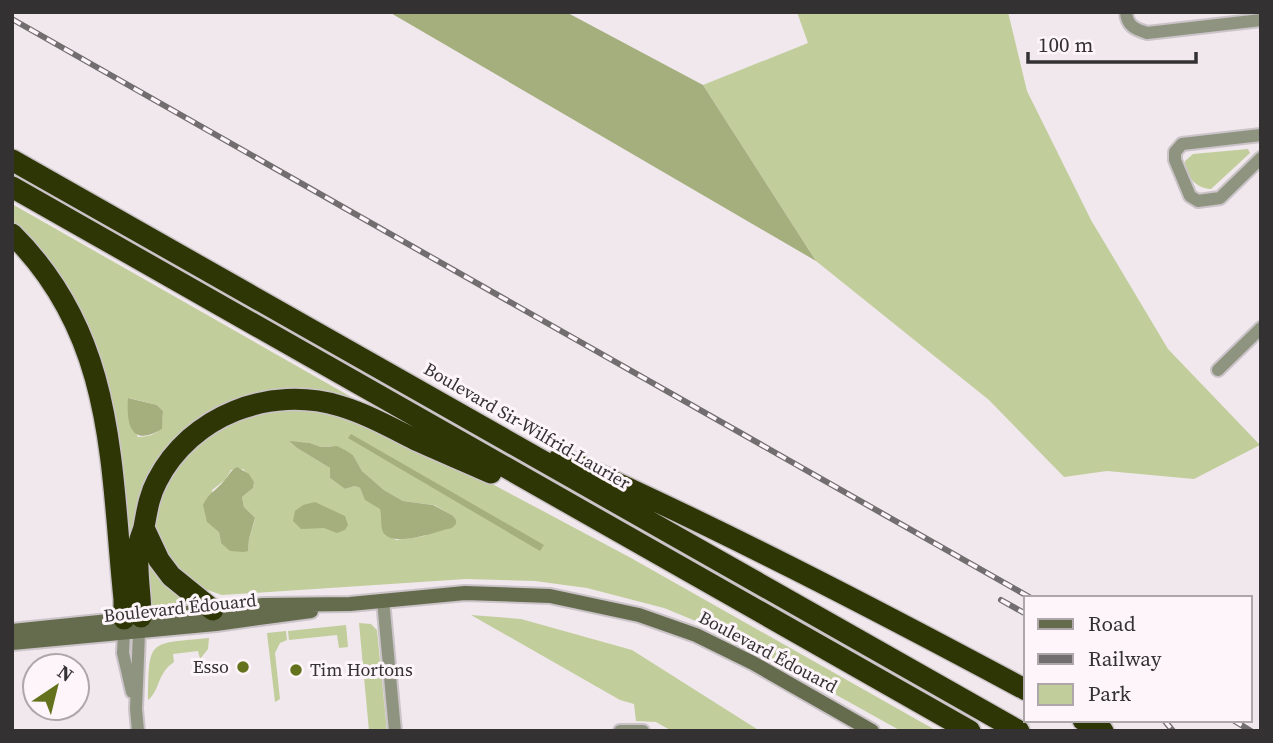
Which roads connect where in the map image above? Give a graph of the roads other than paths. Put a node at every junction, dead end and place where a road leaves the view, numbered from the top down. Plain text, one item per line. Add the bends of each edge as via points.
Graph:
1 (1126, 12) edge
2 (1261, 20) edge
3 (1261, 135) edge
4 (1261, 158) edge
5 (12, 160) edge
6 (12, 187) edge
7 (12, 234) edge
8 (1261, 328) edge
9 (1218, 370) dead end
10 (453, 410) junction
11 (599, 520) junction
12 (144, 528) junction
13 (383, 600) junction
14 (350, 604) junction
15 (213, 610) junction
16 (132, 625) junction
17 (12, 631) edge
18 (12, 643) edge
19 (1024, 689) edge
20 (1087, 722) edge
21 (138, 731) edge
22 (395, 731) edge
23 (620, 731) edge
24 (643, 731) edge
25 (873, 731) edge
26 (970, 731) edge
27 (1019, 731) edge
28 (1103, 731) edge

1 - 2 street via 1134,29 1147,33
3 - 4 street via 1182,144 1175,160 1190,196 1206,202 1220,198
5 - 10 highway, Boulevard Sir-Wilfrid-Laurier
6 - 11 highway
7 - 16 highway via 41,266 65,303 98,383 124,598
8 - 9 street
10 - 19 highway via 638,492
10 - 27 highway, Boulevard Sir-Wilfrid-Laurier
11 - 12 highway via 352,410 289,399 239,409 192,437 155,484
11 - 26 highway
12 - 15 highway via 171,576
12 - 16 highway
13 - 14 street, Boulevard Édouard
13 - 22 street
13 - 25 street, Boulevard Édouard via 523,594 588,602 639,615 737,654
14 - 15 street, Boulevard Édouard
14 - 16 street, Boulevard Édouard via 264,619
15 - 16 street, Boulevard Édouard
16 - 17 street, Boulevard Édouard
16 - 18 street, Boulevard Édouard
16 - 21 street via 123,653
20 - 28 highway
23 - 24 street

